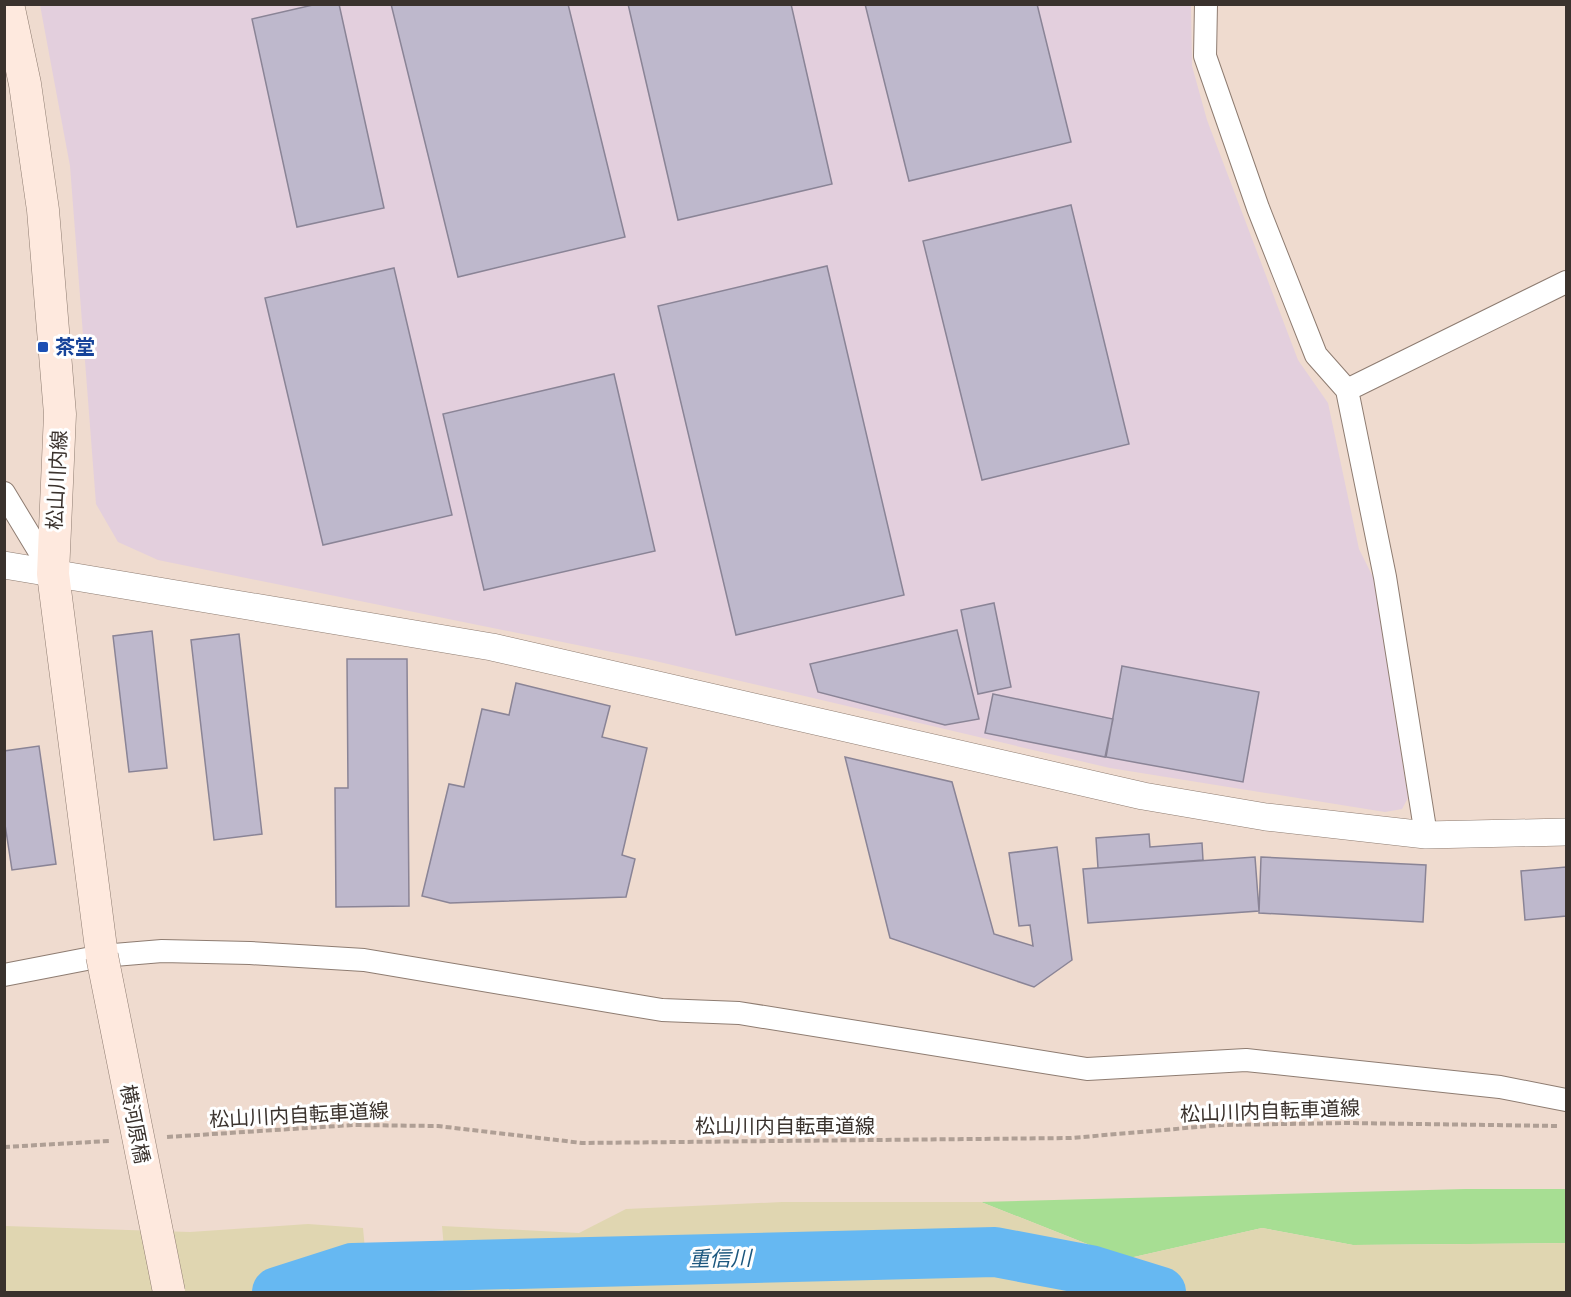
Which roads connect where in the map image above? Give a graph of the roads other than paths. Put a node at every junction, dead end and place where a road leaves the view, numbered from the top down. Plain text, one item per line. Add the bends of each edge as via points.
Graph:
1 (8, 4) edge
2 (1206, 4) edge
3 (1566, 282) edge
4 (1347, 390) junction
5 (4, 493) edge
6 (4, 565) edge
7 (53, 574) junction
8 (1566, 832) edge
9 (1426, 835) junction
10 (102, 956) junction
11 (4, 975) edge
12 (1566, 1100) edge
13 (169, 1293) edge

1 - 7 main road, 松山川内線 via 25,84 43,210 60,414
2 - 4 street via 1205,56 1258,208 1316,356
3 - 4 street
4 - 9 street via 1385,577
5 - 7 street
6 - 7 street
7 - 9 street via 492,647 1143,796 1266,817
7 - 10 main road, 松山川内線
8 - 9 street
10 - 11 street
10 - 12 street via 184,952 364,960 662,1010 739,1013 1087,1069 1246,1060 1500,1086
10 - 13 main road, 横河原橋, bridge

